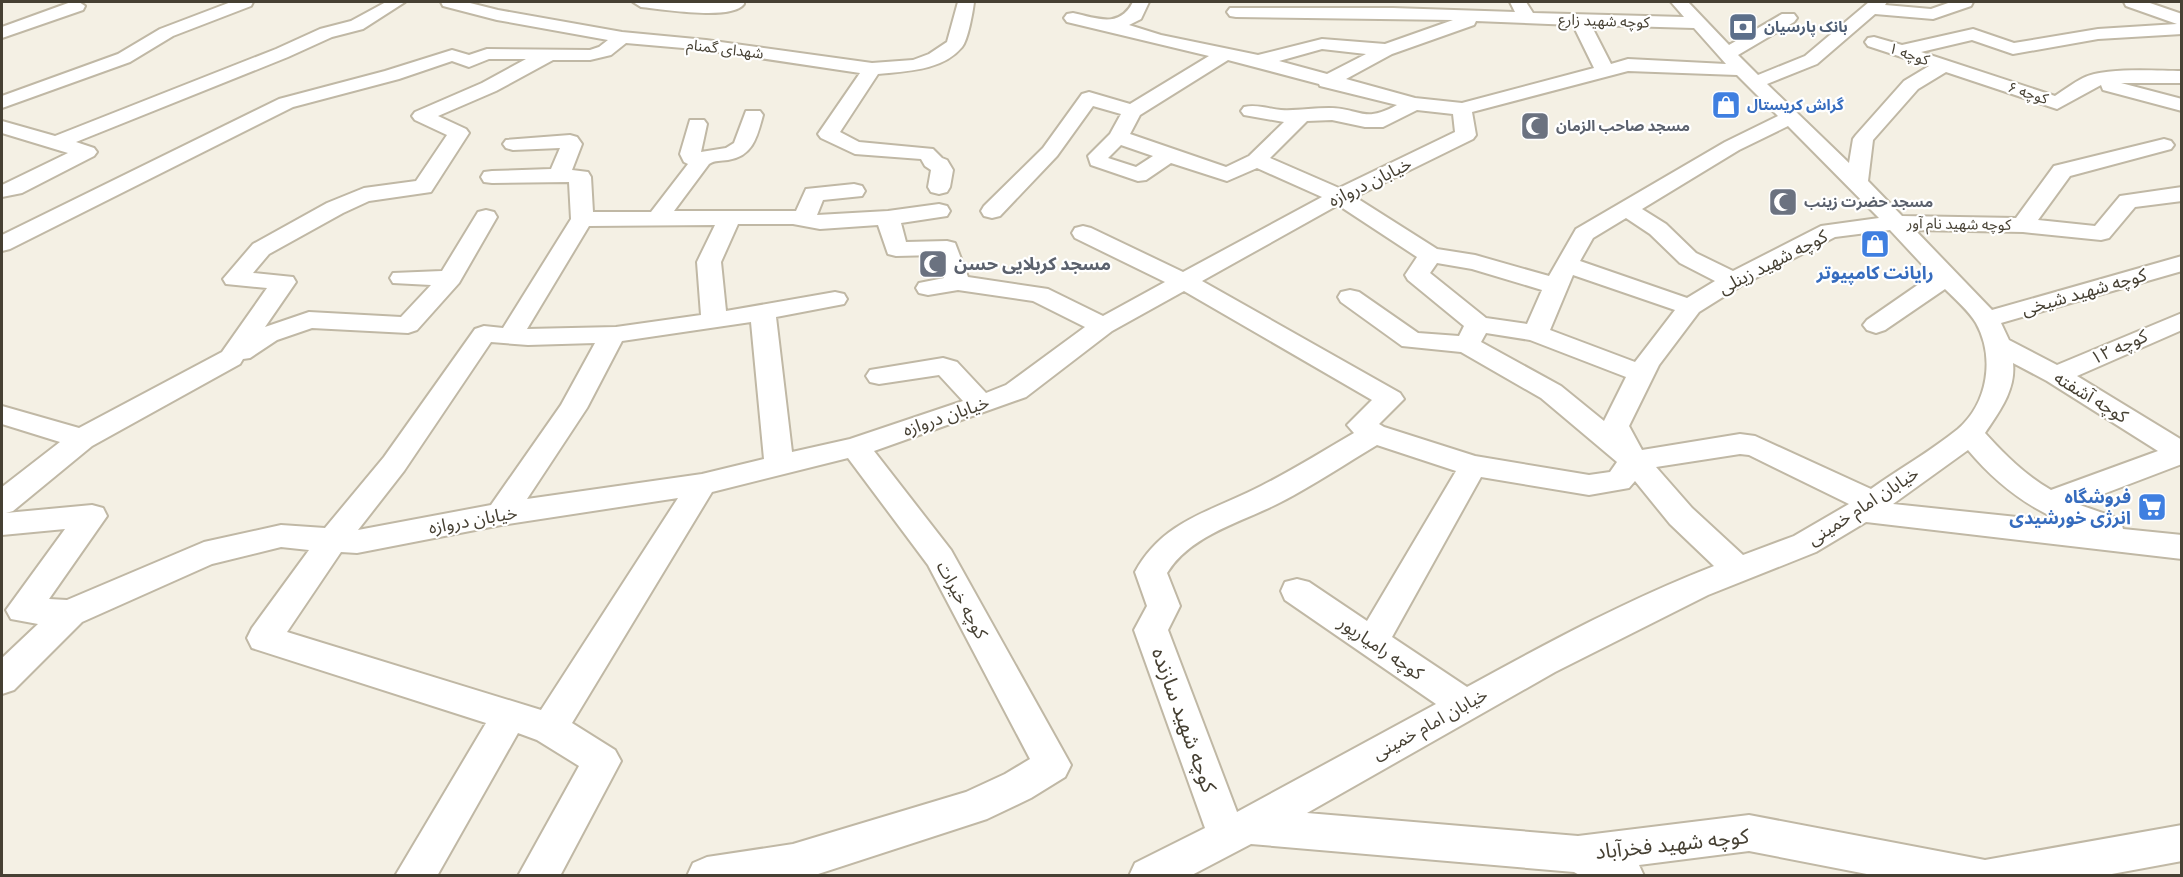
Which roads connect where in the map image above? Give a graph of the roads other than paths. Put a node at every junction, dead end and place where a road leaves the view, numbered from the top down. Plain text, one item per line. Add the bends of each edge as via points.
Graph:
1 (245, 2) edge
2 (397, 2) edge
3 (449, 2) edge
4 (641, 2) edge
5 (736, 2) edge
6 (966, 2) edge
7 (1141, 2) edge
8 (1518, 2) edge
9 (1965, 2) edge
10 (2132, 2) edge
11 (1876, 5) edge
12 (77, 6) dead end
13 (1389, 7) edge
14 (1689, 12) edge
15 (1228, 17) edge
16 (1481, 17) junction
17 (1072, 18) dead end
18 (1527, 18) junction
19 (1788, 18) dead end
20 (2181, 20) edge
21 (1580, 21) junction
22 (1114, 26) junction
23 (2181, 29) edge
24 (2, 33) edge
25 (622, 37) junction
26 (1874, 42) dead end
27 (1386, 50) junction
28 (1902, 51) junction
29 (1217, 52) junction
30 (550, 54) junction
31 (1811, 60) junction
32 (1258, 61) junction
33 (1943, 66) junction
34 (1742, 68) junction
35 (872, 69) junction
36 (1605, 71) junction
37 (2181, 77) edge
38 (2091, 81) junction
39 (1327, 82) junction
40 (2, 102) edge
41 (1414, 104) junction
42 (2181, 105) edge
43 (1462, 109) junction
44 (1132, 111) junction
45 (1251, 111) dead end
46 (1787, 113) junction
47 (753, 115) dead end
48 (1294, 116) junction
49 (697, 124) dead end
50 (2, 127) edge
51 (31, 135) junction
52 (1119, 137) junction
53 (60, 142) junction
54 (513, 144) dead end
55 (2164, 145) dead end
56 (2, 147) edge
57 (1169, 155) junction
58 (702, 160) junction
59 (1256, 160) junction
60 (559, 175) junction
61 (492, 177) dead end
62 (1857, 182) junction
63 (939, 187) dead end
64 (2, 191) edge
65 (854, 191) dead end
66 (2181, 194) edge
67 (1339, 196) junction
68 (1624, 208) junction
69 (939, 211) dead end
70 (992, 211) dead end
71 (486, 217) dead end
72 (729, 218) junction
73 (804, 218) junction
74 (888, 218) junction
75 (582, 219) junction
76 (657, 219) junction
77 (1895, 223) junction
78 (2023, 225) junction
79 (1083, 233) dead end
80 (3, 242) edge
81 (1430, 255) junction
82 (2181, 263) edge
83 (1561, 275) junction
84 (1946, 277) junction
85 (402, 278) dead end
86 (450, 278) junction
87 (1733, 280) junction
88 (1185, 282) junction
89 (958, 283) junction
90 (928, 288) dead end
91 (1350, 297) dead end
92 (835, 299) dead end
93 (1690, 307) junction
94 (763, 312) junction
95 (714, 320) junction
96 (2181, 320) edge
97 (1876, 325) dead end
98 (1103, 326) junction
99 (1992, 332) junction
100 (1536, 333) junction
101 (1472, 334) junction
102 (613, 335) junction
103 (510, 337) junction
104 (231, 358) junction
105 (1642, 374) junction
106 (2056, 375) junction
107 (879, 376) dead end
108 (981, 405) junction
109 (2, 415) edge
110 (1374, 434) junction
111 (1970, 434) junction
112 (82, 439) junction
113 (855, 447) junction
114 (2181, 453) edge
115 (1634, 461) junction
116 (779, 465) junction
117 (1473, 466) junction
118 (702, 484) junction
119 (2, 503) edge
120 (2048, 503) junction
121 (1867, 507) junction
122 (501, 514) junction
123 (2, 524) edge
124 (333, 540) junction
125 (2176, 546) edge
126 (1738, 570) junction
127 (1297, 591) dead end
128 (70, 614) junction
129 (1372, 642) junction
130 (2, 680) edge
131 (1466, 705) junction
132 (509, 716) junction
133 (549, 728) junction
134 (1237, 831) junction
135 (2181, 843) edge
136 (1578, 854) junction
137 (794, 869) edge
138 (1169, 872) edge
139 (415, 876) edge
140 (538, 876) edge
141 (707, 876) edge
142 (1624, 876) edge
143 (1978, 876) edge
144 (1992, 876) edge

1 - 40 street via 168,33 124,58
2 - 53 street via 357,25 326,33
3 - 25 street, شهدای گمنام via 497,15
4 - 5 street via 726,8
6 - 35 street, شهدای گمنام via 955,44 916,65
7 - 22 street via 1135,15
8 - 18 street
9 - 11 street via 1933,14
10 - 20 street
11 - 31 street
12 - 24 street
13 - 15 street, کوچه شهید زارع
13 - 16 street, کوچه شهید زارع
14 - 21 street, کوچه شهید زارع
14 - 34 street
15 - 29 street
16 - 18 street, کوچه شهید زارع
16 - 27 street
17 - 22 street
18 - 21 street, کوچه شهید زارع
19 - 34 street
21 - 36 street
22 - 29 street via 1157,40
23 - 28 street via 2098,34 2013,48 1973,34
25 - 30 street via 605,51 590,55
25 - 35 street, شهدای گمنام
26 - 28 street, کوچه ۱
27 - 32 street via 1322,44
27 - 39 street
28 - 33 street, کوچه ۱
29 - 32 street
29 - 44 street
30 - 80 street via 487,54 469,61 452,55 286,103
30 - 104 street via 489,87 422,116 459,133 423,188 364,195 261,249 235,279 284,282
31 - 34 street
31 - 46 street
32 - 39 street
33 - 38 street, کوچه ۶ via 2057,103
33 - 62 street via 1911,86 1863,139
34 - 36 street via 1628,65
34 - 46 street
35 - 63 street via 828,134 855,148 926,153 932,162 940,164
36 - 43 street
37 - 38 street, کوچه ۶ via 2132,76
38 - 42 street
39 - 41 street
41 - 43 street
41 - 48 street via 1383,121 1332,114
43 - 67 street, خیابان دروازه via 1466,135
44 - 52 street
44 - 70 street via 1089,98 1050,152
45 - 48 street
46 - 62 street
46 - 68 street
47 - 58 street via 739,151
48 - 59 street via 1297,121
49 - 58 street via 690,154 691,158
50 - 51 street
51 - 53 street
51 - 56 street
52 - 57 street
52 - 57 street via 1098,156 1101,163 1138,175
53 - 64 street via 87,152
54 - 60 street via 570,141
55 - 78 street, کوچه شهید نام آور via 2062,171
57 - 59 street via 1227,175
58 - 76 street
59 - 67 street
60 - 61 street
60 - 75 street via 580,177
62 - 77 street
65 - 73 street via 814,194
66 - 78 street, کوچه شهید نام آور via 2128,201 2101,233
67 - 81 street
67 - 88 street, خیابان دروازه
68 - 83 street via 1584,234
68 - 87 street via 1658,229 1688,258
69 - 74 street
71 - 86 street
72 - 73 street
72 - 76 street
72 - 95 street via 710,262
73 - 74 street via 820,222
74 - 89 street via 896,249 947,248
75 - 76 street
75 - 103 street
77 - 78 street, کوچه شهید نام آور
77 - 84 street
77 - 87 street, کوچه شهید زینلی via 1828,231
79 - 88 street
81 - 83 street
81 - 101 street via 1417,275
82 - 99 street, کوچه شهید شیخی
83 - 93 street
83 - 100 street
84 - 97 street
84 - 99 street
85 - 86 street
86 - 104 street via 408,325 309,320 268,335
87 - 93 street, کوچه شهید زینلی
88 - 98 street, خیابان دروازه
88 - 110 street via 1390,399 1361,425
89 - 90 street
89 - 98 street via 1039,294
91 - 101 street via 1411,340
92 - 94 street
93 - 105 street
94 - 95 street
94 - 116 street
95 - 102 street
96 - 106 street, کوچه ۱۲
98 - 108 street, خیابان دروازه via 1016,391
99 - 106 street, کوچه آشفته
99 - 111 street, خیابان امام خمینی via 2001,374 1992,402
100 - 101 street
100 - 105 street
101 - 115 street via 1551,392
102 - 103 street
102 - 122 street via 573,408
103 - 124 street via 484,334 394,464
104 - 112 street
105 - 115 street via 1615,426
106 - 114 street, کوچه آشفته
107 - 108 street via 943,366
108 - 113 street, خیابان دروازه
109 - 112 street
110 - 117 street
110 - 134 street, کوچه شهید سازنده via 1270,495 1210,522 1166,550 1151,572 1164,606 1151,630
111 - 120 street via 2008,475
111 - 121 street, خیابان امام خمینی
112 - 119 street
113 - 116 street, خیابان دروازه
113 - 137 street, کوچه خیرات via 940,558 1052,765 973,807
114 - 120 street
115 - 117 street via 1619,481 1589,485
115 - 121 street via 1740,444 1755,446
115 - 126 street via 1681,516
116 - 118 street, خیابان دروازه
117 - 129 street
118 - 122 street, خیابان دروازه
118 - 133 street
120 - 125 street via 2084,520
121 - 125 street
121 - 126 street, خیابان امام خمینی via 1805,544
122 - 124 street, خیابان دروازه via 357,542
123 - 128 street via 92,516 23,610
124 - 128 street, خیابان دروازه via 281,536 204,554
124 - 132 street via 264,638
126 - 131 street, خیابان امام خمینی via 1697,586 1543,662
127 - 129 street, کوچه رامیارپور
128 - 130 street
129 - 131 street, کوچه رامیارپور
131 - 134 street, خیابان امام خمینی
132 - 133 street
132 - 139 street
133 - 140 street via 602,761
134 - 136 street
134 - 138 street, خیابان امام خمینی
135 - 144 street
136 - 142 street
136 - 143 street, کوچه شهید فخرآباد via 1749,833
137 - 141 street

